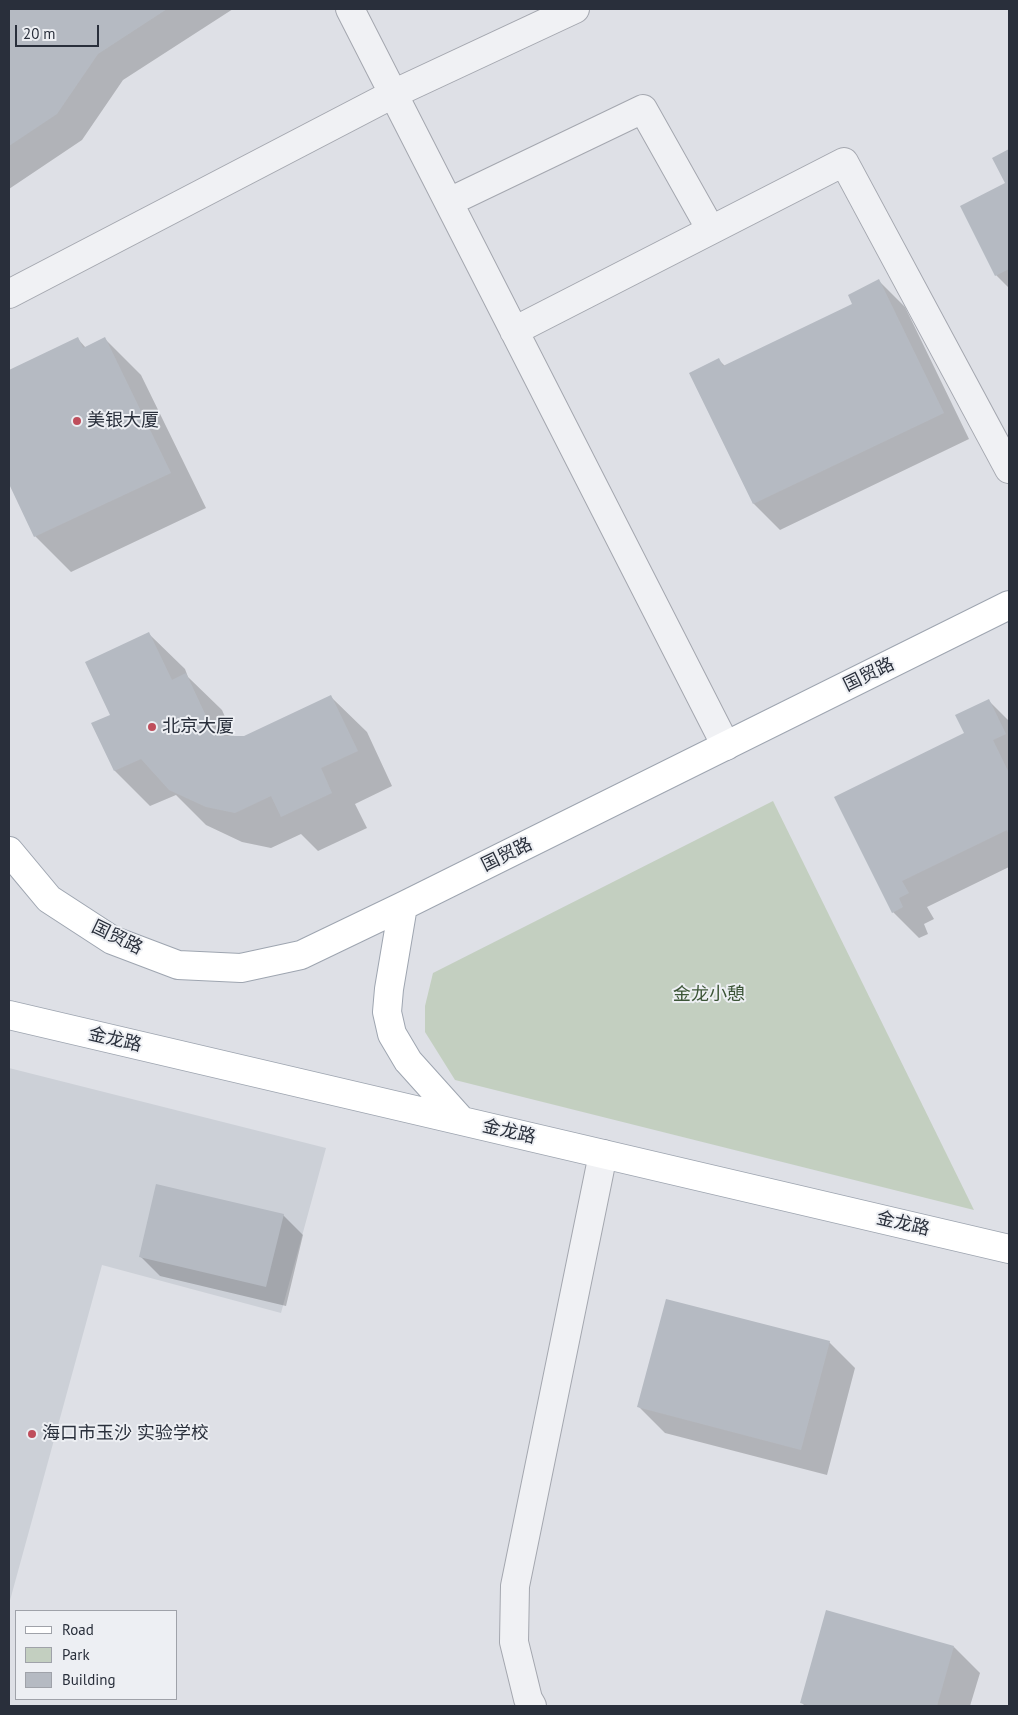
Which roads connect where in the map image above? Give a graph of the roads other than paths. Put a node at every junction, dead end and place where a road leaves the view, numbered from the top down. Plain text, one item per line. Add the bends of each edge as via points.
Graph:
1 (350, 9) edge
2 (575, 9) edge
3 (393, 94) junction
4 (449, 202) junction
5 (711, 230) junction
6 (9, 294) edge
7 (514, 330) junction
8 (1009, 469) edge
9 (1009, 605) edge
10 (726, 746) junction
11 (9, 851) edge
12 (403, 906) junction
13 (9, 1015) edge
14 (461, 1120) junction
15 (603, 1154) junction
16 (1009, 1249) edge
17 (532, 1706) edge

1 - 3 street
2 - 3 street
3 - 4 street
3 - 6 street
4 - 5 street via 643,109
4 - 7 street
5 - 7 street
5 - 8 street via 844,162
7 - 10 street
9 - 10 main road, 国贸路
10 - 12 main road, 国贸路
11 - 12 main road, 国贸路 via 49,899 112,940 178,964 241,968 301,955
12 - 14 main road via 387,1012 392,1034 408,1061
13 - 14 main road, 金龙路
14 - 15 main road, 金龙路
15 - 16 main road, 金龙路
15 - 17 street via 515,1586 514,1642

